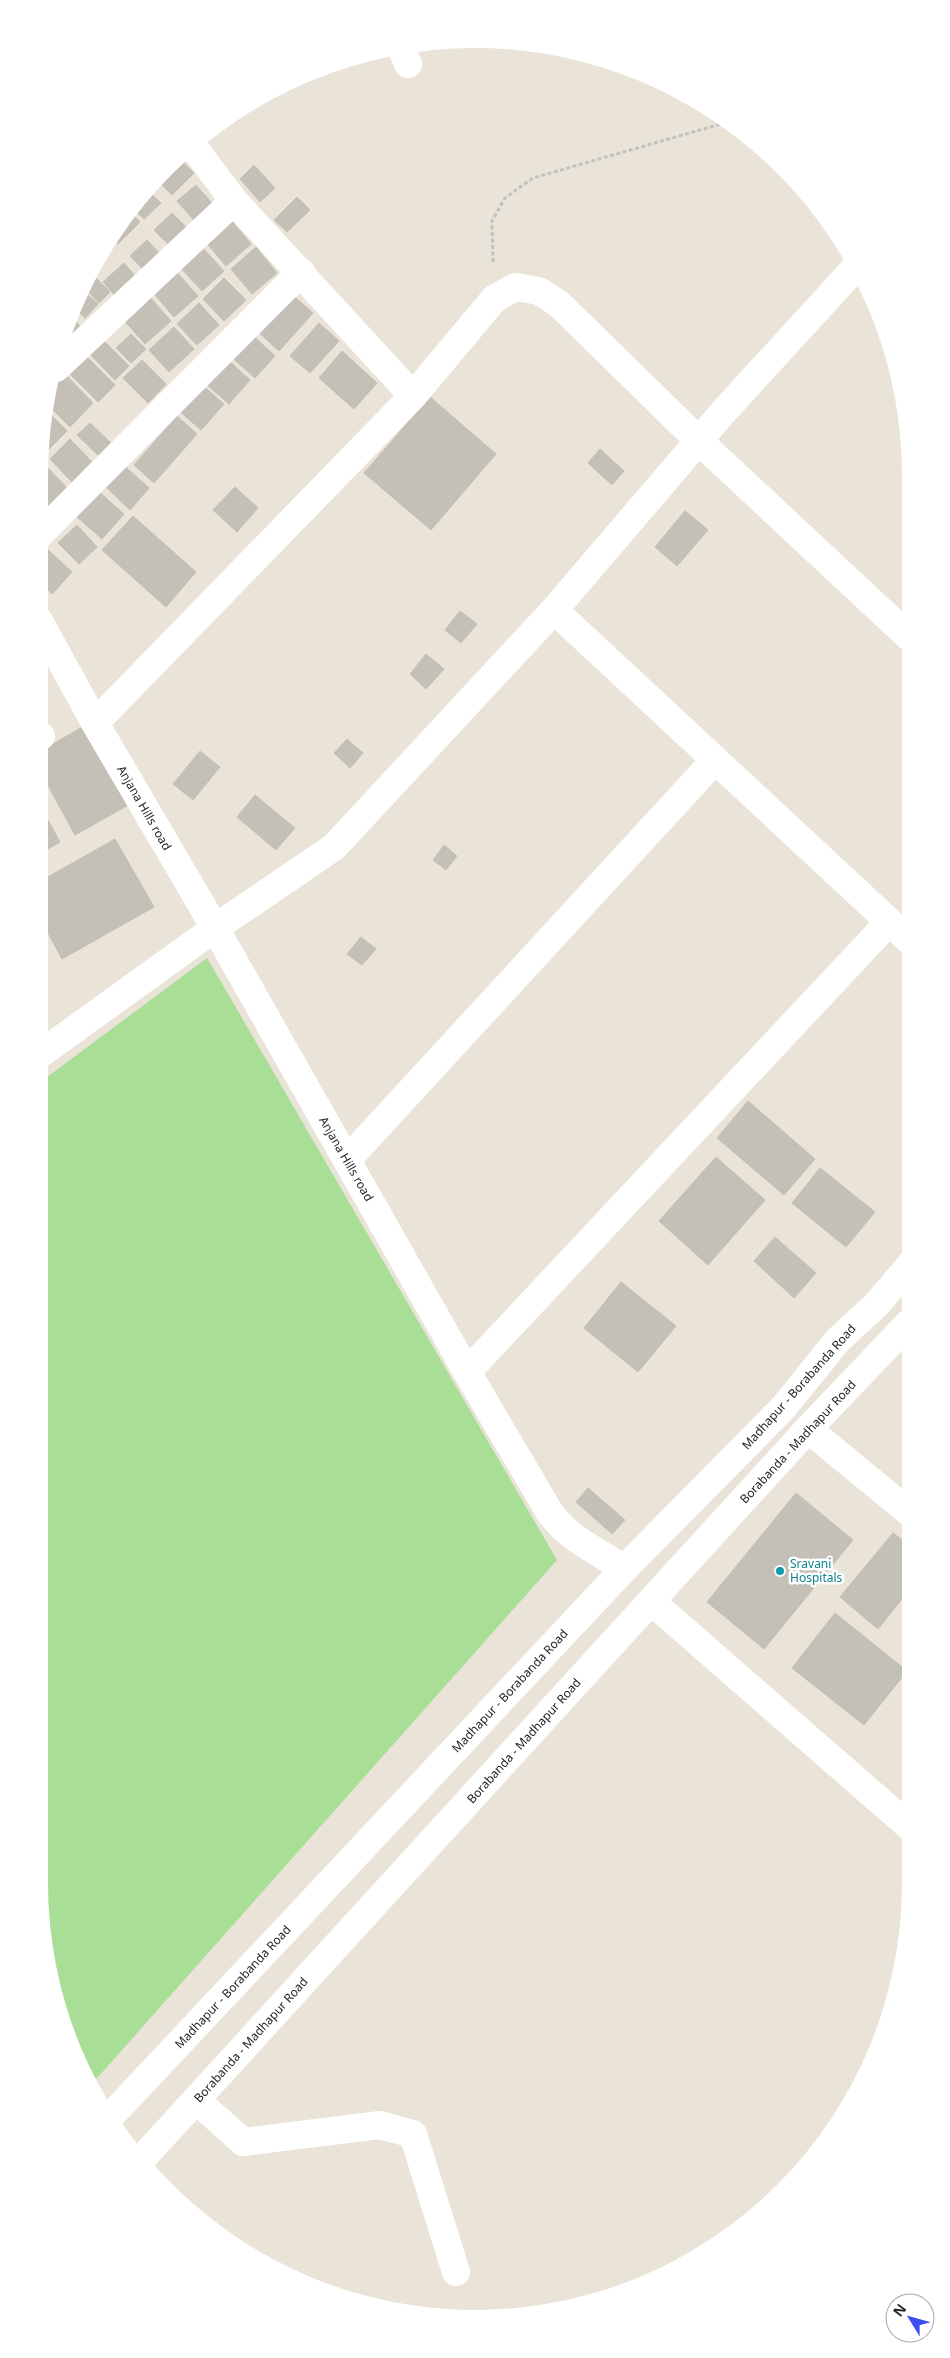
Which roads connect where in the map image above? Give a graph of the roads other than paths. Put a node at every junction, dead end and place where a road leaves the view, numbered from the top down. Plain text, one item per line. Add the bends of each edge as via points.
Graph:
1 (197, 151) edge
2 (234, 201) junction
3 (301, 272) junction
4 (853, 276) edge
5 (63, 362) edge
6 (413, 396) junction
7 (698, 440) junction
8 (48, 526) edge
9 (554, 610) junction
10 (902, 630) edge
11 (48, 638) edge
12 (95, 724) junction
13 (715, 760) junction
14 (215, 928) junction
15 (899, 931) edge
16 (48, 1049) edge
17 (347, 1160) junction
18 (902, 1274) edge
19 (902, 1330) edge
20 (467, 1372) junction
21 (808, 1430) junction
22 (902, 1506) edge
23 (624, 1569) junction
24 (652, 1602) junction
25 (902, 1820) edge
26 (196, 2100) junction
27 (115, 2113) edge
28 (146, 2155) edge
29 (456, 2272) dead end

1 - 2 street
2 - 3 street
2 - 5 street
3 - 6 street
3 - 8 street
4 - 7 street
6 - 7 street via 495,298 516,287 539,291 559,304
6 - 12 street
7 - 9 street
7 - 10 street
9 - 13 street
9 - 14 street via 334,847
11 - 12 street, Anjana Hills road
12 - 14 street, Anjana Hills road
13 - 15 street
13 - 17 street
14 - 16 street
14 - 17 street, Anjana Hills road
15 - 20 street
17 - 20 street, Anjana Hills road
18 - 23 street, Madhapur - Borabanda Road via 876,1305 838,1340 783,1408
19 - 21 street, Borabanda - Madhapur Road
20 - 23 street, Anjana Hills road via 550,1513 576,1540
21 - 22 street
21 - 24 street, Borabanda - Madhapur Road
23 - 27 street, Madhapur - Borabanda Road
24 - 25 street
24 - 26 street, Borabanda - Madhapur Road
26 - 28 street, Borabanda - Madhapur Road
26 - 29 street via 243,2142 380,2124 413,2134

